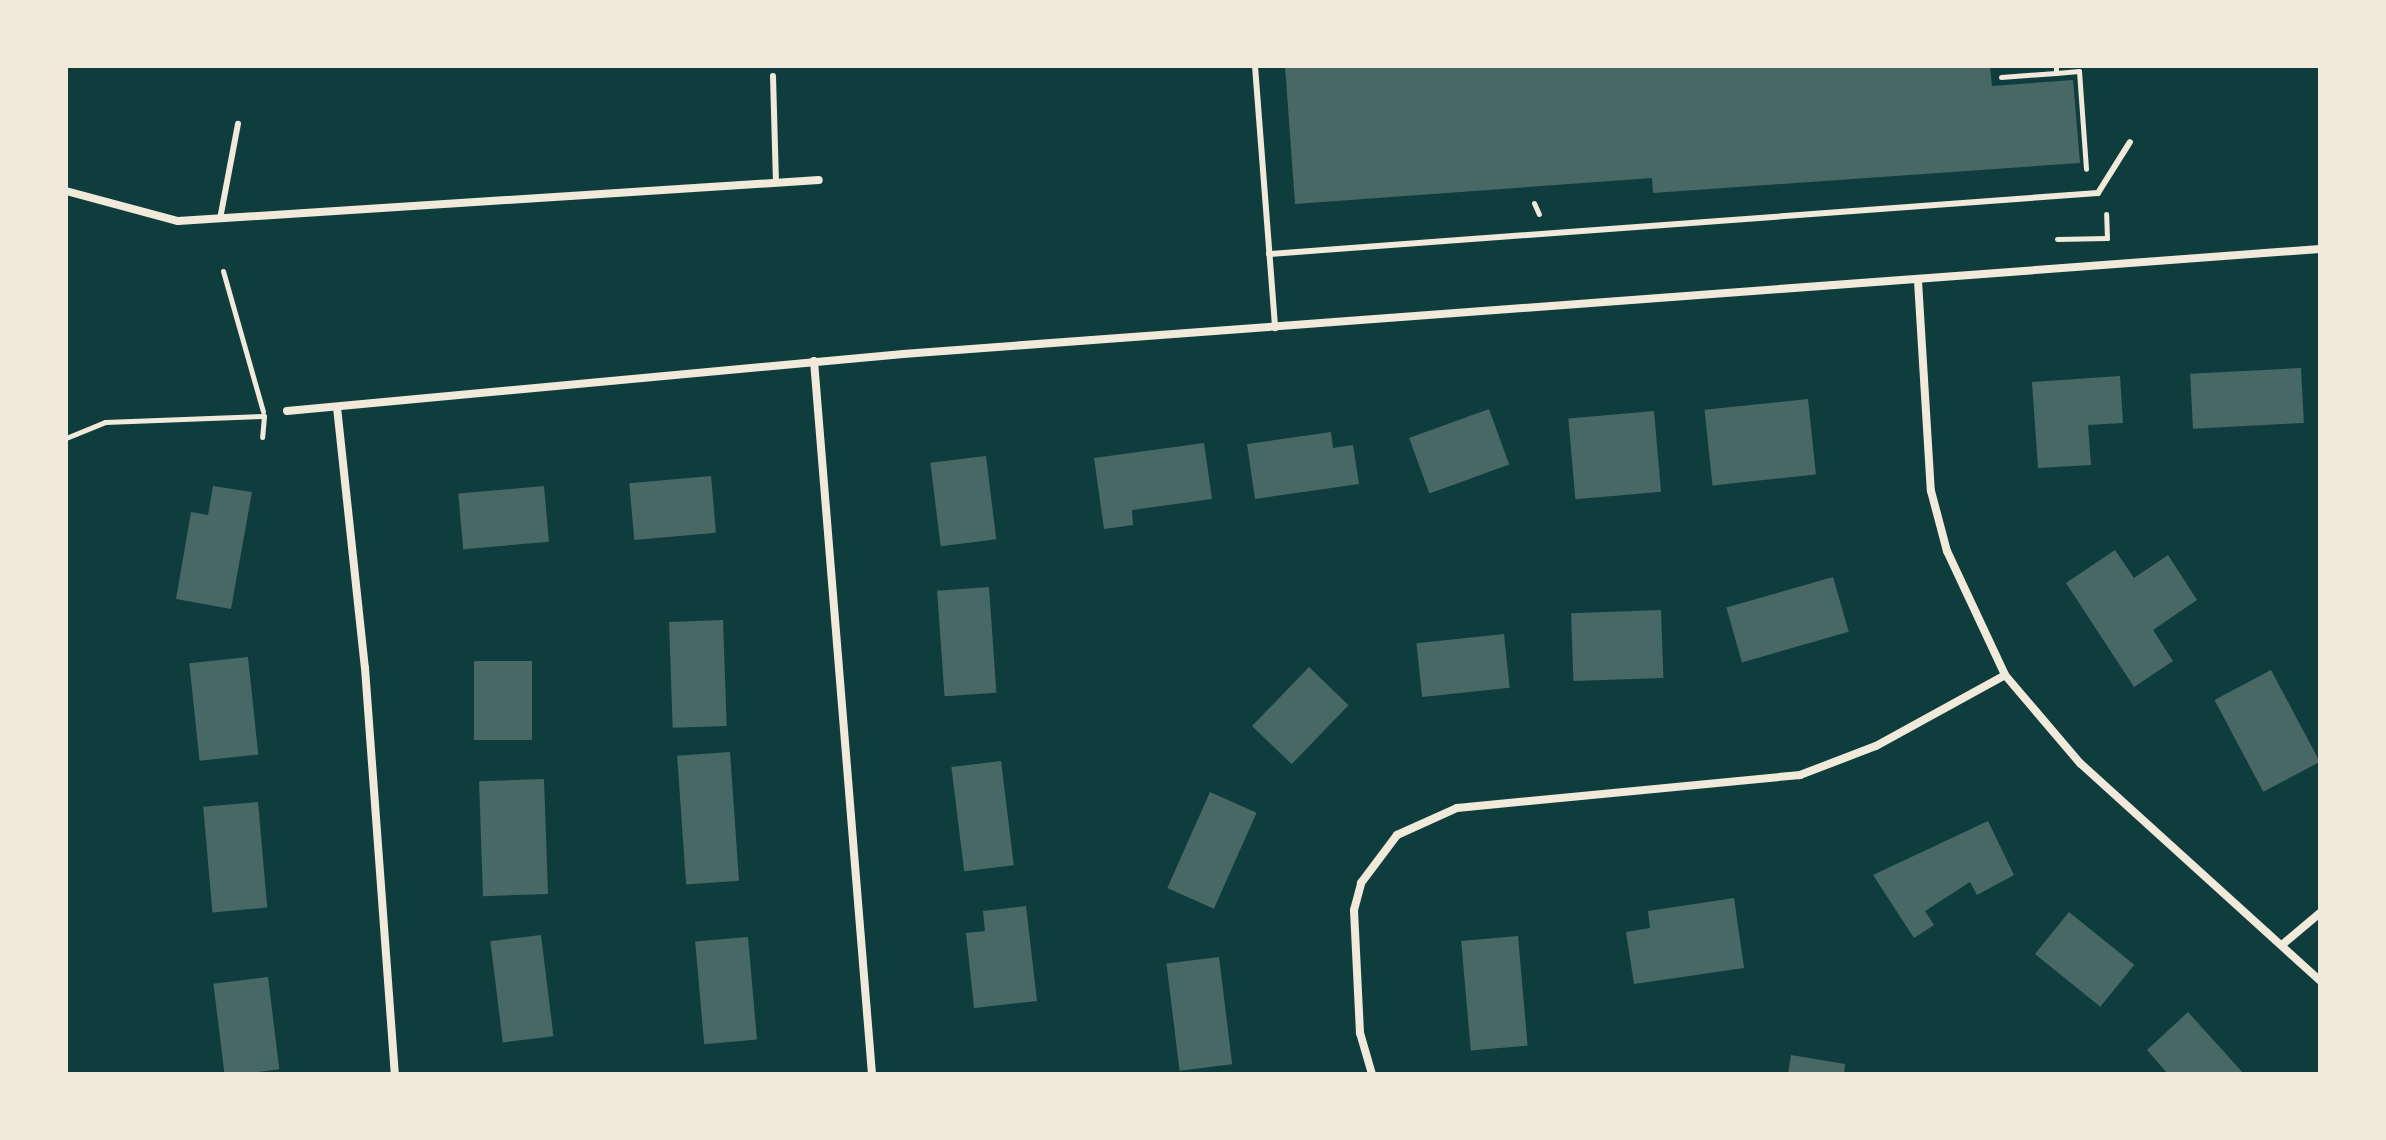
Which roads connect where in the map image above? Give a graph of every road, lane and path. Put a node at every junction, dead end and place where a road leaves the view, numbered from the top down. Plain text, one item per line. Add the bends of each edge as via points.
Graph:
1 (1255, 66) edge
2 (2056, 69) edge
3 (773, 76) dead end
4 (2001, 77) dead end
5 (238, 124) dead end
6 (2130, 142) dead end
7 (819, 180) dead end
8 (776, 183) junction
9 (66, 191) edge
10 (2098, 193) junction
11 (220, 220) junction
12 (2057, 239) dead end
13 (2320, 249) edge
14 (1269, 254) junction
15 (223, 271) dead end
16 (1918, 281) junction
17 (1275, 328) junction
18 (814, 361) junction
19 (337, 407) junction
20 (287, 411) dead end
21 (264, 416) junction
22 (262, 437) dead end
23 (66, 438) edge
24 (2005, 675) junction
25 (2320, 913) edge
26 (2283, 944) junction
27 (2320, 981) edge
28 (395, 1074) edge
29 (872, 1074) edge
30 (1372, 1074) edge

1 - 14 lane
2 - 4 path
2 - 10 path via 2079,71 2087,177
3 - 8 lane
5 - 11 lane
6 - 10 lane
7 - 8 street
8 - 11 street
9 - 11 street via 140,216
10 - 12 path via 2107,238
10 - 14 lane
13 - 16 street
14 - 17 lane
15 - 21 path
16 - 17 street
16 - 24 street via 1931,491 1947,551
17 - 18 street
18 - 19 street
18 - 29 street
19 - 20 street
19 - 28 street
21 - 22 path
21 - 23 path via 105,422
24 - 26 street via 2080,763
24 - 30 street via 1876,746 1800,775 1457,808 1397,835 1361,883 1354,910 1360,1033
25 - 26 street
26 - 27 street

